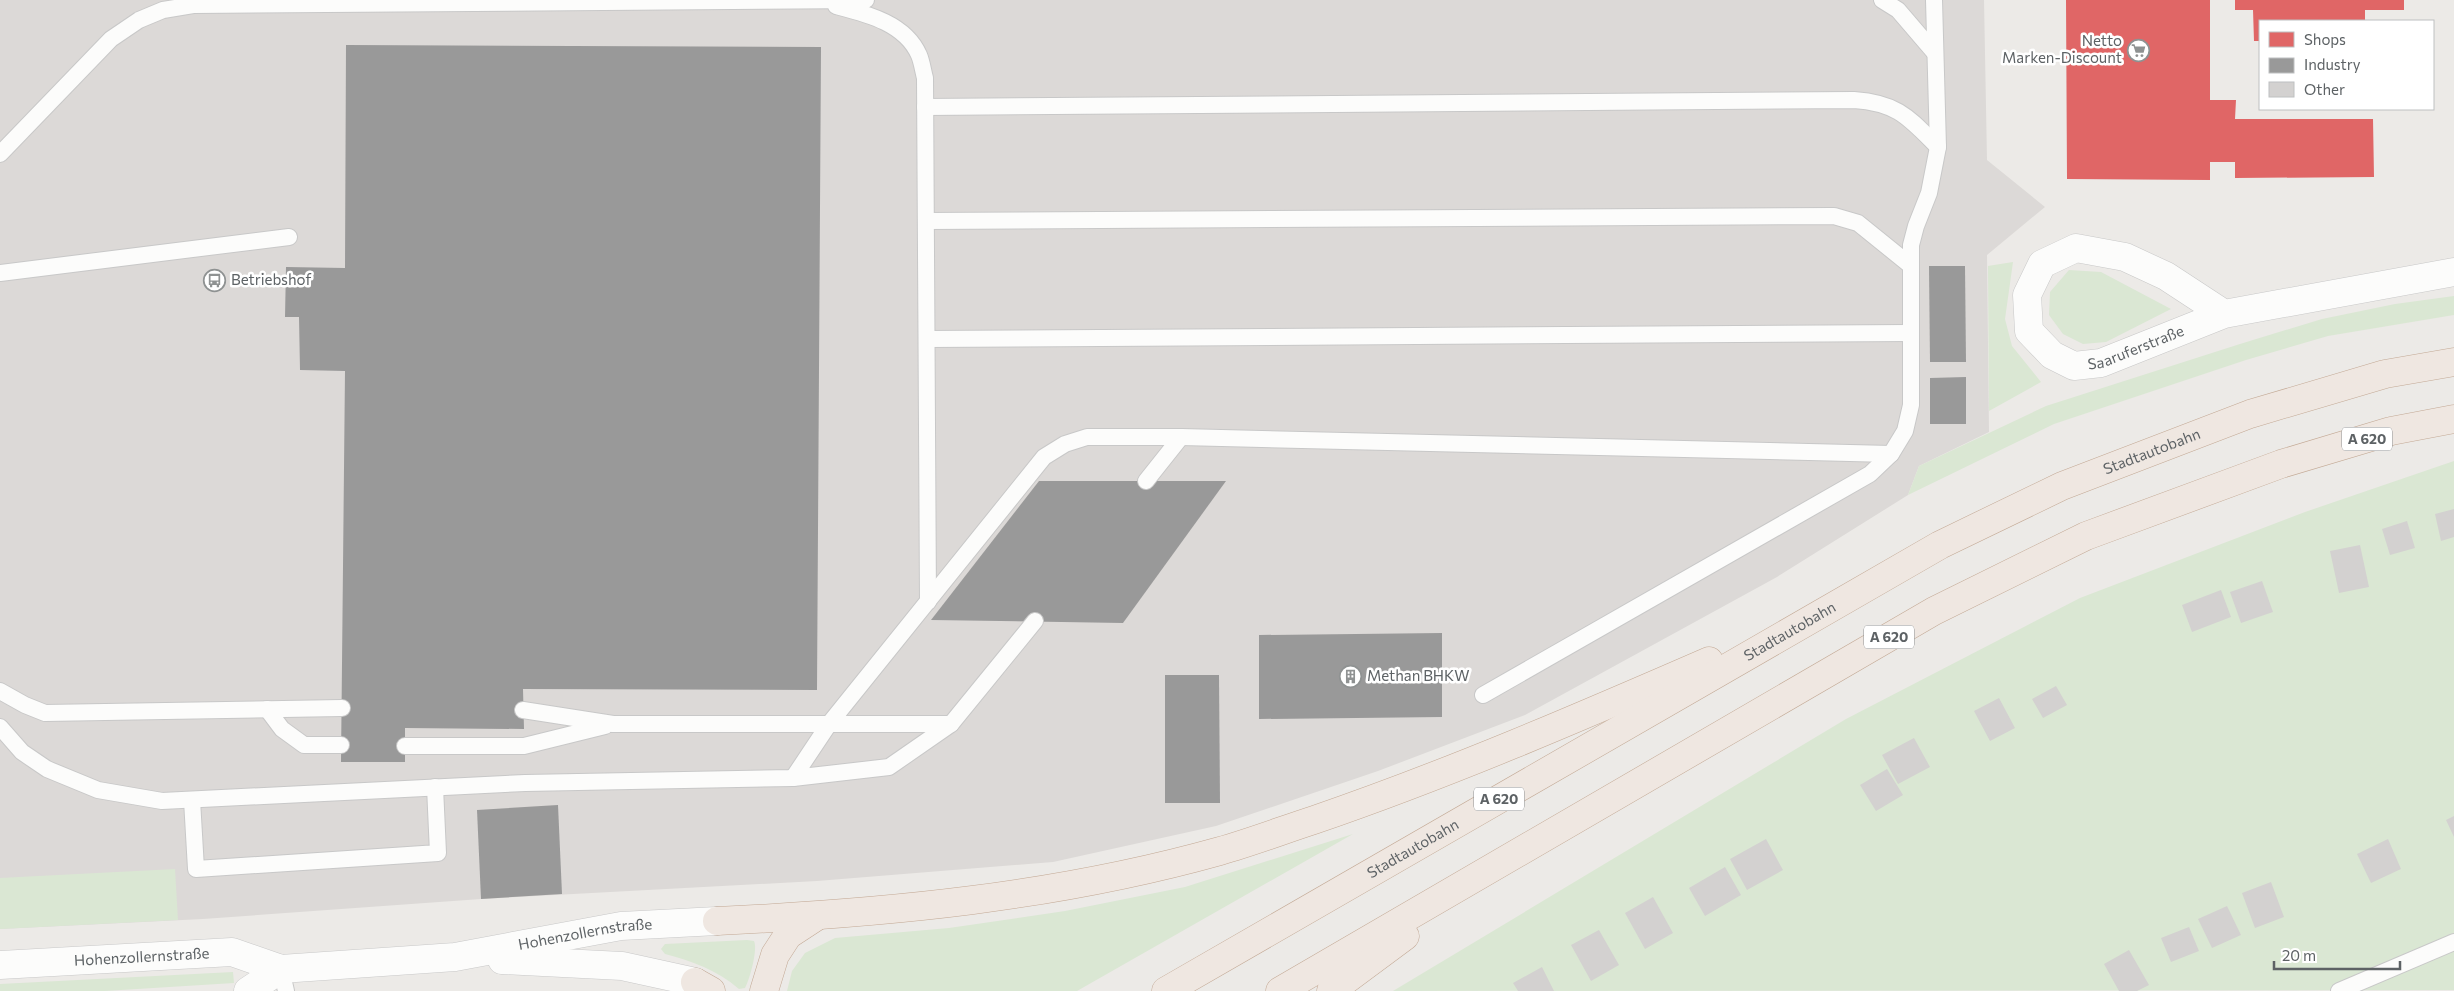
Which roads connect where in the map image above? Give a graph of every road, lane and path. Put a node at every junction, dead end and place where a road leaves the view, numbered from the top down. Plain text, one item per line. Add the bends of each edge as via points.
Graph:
1 (771, 0) edge
2 (816, 0) edge
3 (866, 0) edge
4 (1882, 0) edge
5 (1934, 0) edge
6 (1934, 52) junction
7 (925, 108) junction
8 (1938, 147) junction
9 (0, 154) edge
10 (926, 221) junction
11 (289, 237) dead end
12 (1910, 265) junction
13 (2454, 272) edge
14 (0, 273) edge
15 (2224, 314) junction
16 (1910, 333) junction
17 (926, 339) junction
18 (2454, 362) edge
19 (2454, 419) edge
20 (1181, 437) junction
21 (1891, 454) junction
22 (1146, 481) dead end
23 (928, 602) junction
24 (1832, 607) junction
25 (1035, 622) dead end
26 (0, 691) edge
27 (1483, 695) dead end
28 (342, 708) dead end
29 (267, 709) junction
30 (523, 710) dead end
31 (613, 724) junction
32 (829, 724) junction
33 (950, 724) junction
34 (0, 727) edge
35 (342, 745) dead end
36 (405, 746) dead end
37 (793, 778) junction
38 (435, 787) junction
39 (192, 800) junction
40 (1519, 852) junction
41 (817, 916) junction
42 (717, 921) joint
43 (2454, 942) edge
44 (455, 957) junction
45 (0, 965) edge
46 (284, 980) edge
47 (703, 986) edge
48 (248, 991) edge
49 (764, 991) edge
50 (1166, 991) edge
51 (1280, 991) edge
52 (1331, 991) edge
53 (2339, 991) edge

1 - 2 lane
1 - 9 lane via 192,5 163,10 111,38
2 - 3 lane
2 - 7 lane via 885,21 903,34 919,55 925,78
4 - 6 lane via 1898,10
5 - 6 lane
6 - 8 lane
7 - 8 lane via 1854,100 1876,101 1896,109
7 - 10 lane
8 - 12 lane via 1929,193 1911,246
10 - 12 lane via 1834,216 1858,223
10 - 17 lane
11 - 14 lane
12 - 16 lane
13 - 15 street, Saaruferstraße
15 - 15 street, Saaruferstraße via 2166,276 2125,257 2076,248 2042,264 2027,295 2029,331 2052,355 2074,366 2101,363
16 - 17 lane
16 - 21 lane via 1911,405 1905,431
17 - 23 lane
18 - 24 highway, Stadtautobahn / A 620 via 2385,374 2250,414 2062,486 1940,545
19 - 40 highway, A 620 via 2391,431 2281,464 2086,536 1934,611
20 - 21 lane
20 - 22 lane
20 - 23 lane via 1088,437 1065,444 1044,457
21 - 27 lane via 1870,474
23 - 32 lane
24 - 41 highway via 1529,739 1376,798 1221,851 1060,888 938,906
24 - 50 highway, Stadtautobahn / A 620
25 - 33 lane
26 - 29 lane via 45,713
28 - 29 lane
29 - 35 lane via 282,729 304,745
30 - 31 lane
31 - 32 lane
31 - 36 lane via 524,746
32 - 33 lane
32 - 37 lane
33 - 37 lane via 889,766
34 - 39 lane via 22,752 47,769 98,790 162,801
37 - 38 lane
38 - 39 lane
38 - 39 lane via 438,853 196,869
40 - 51 highway, A 620
40 - 52 highway
41 - 42 highway
41 - 49 highway via 788,935 775,955
42 - 44 street, Hohenzollernstraße via 621,926
43 - 53 lane
44 - 46 street, Hohenzollernstraße
44 - 47 street, Hohenzollernstraße via 622,966
45 - 46 street, Hohenzollernstraße via 232,952
46 - 48 street, Hohenzollernstraße

